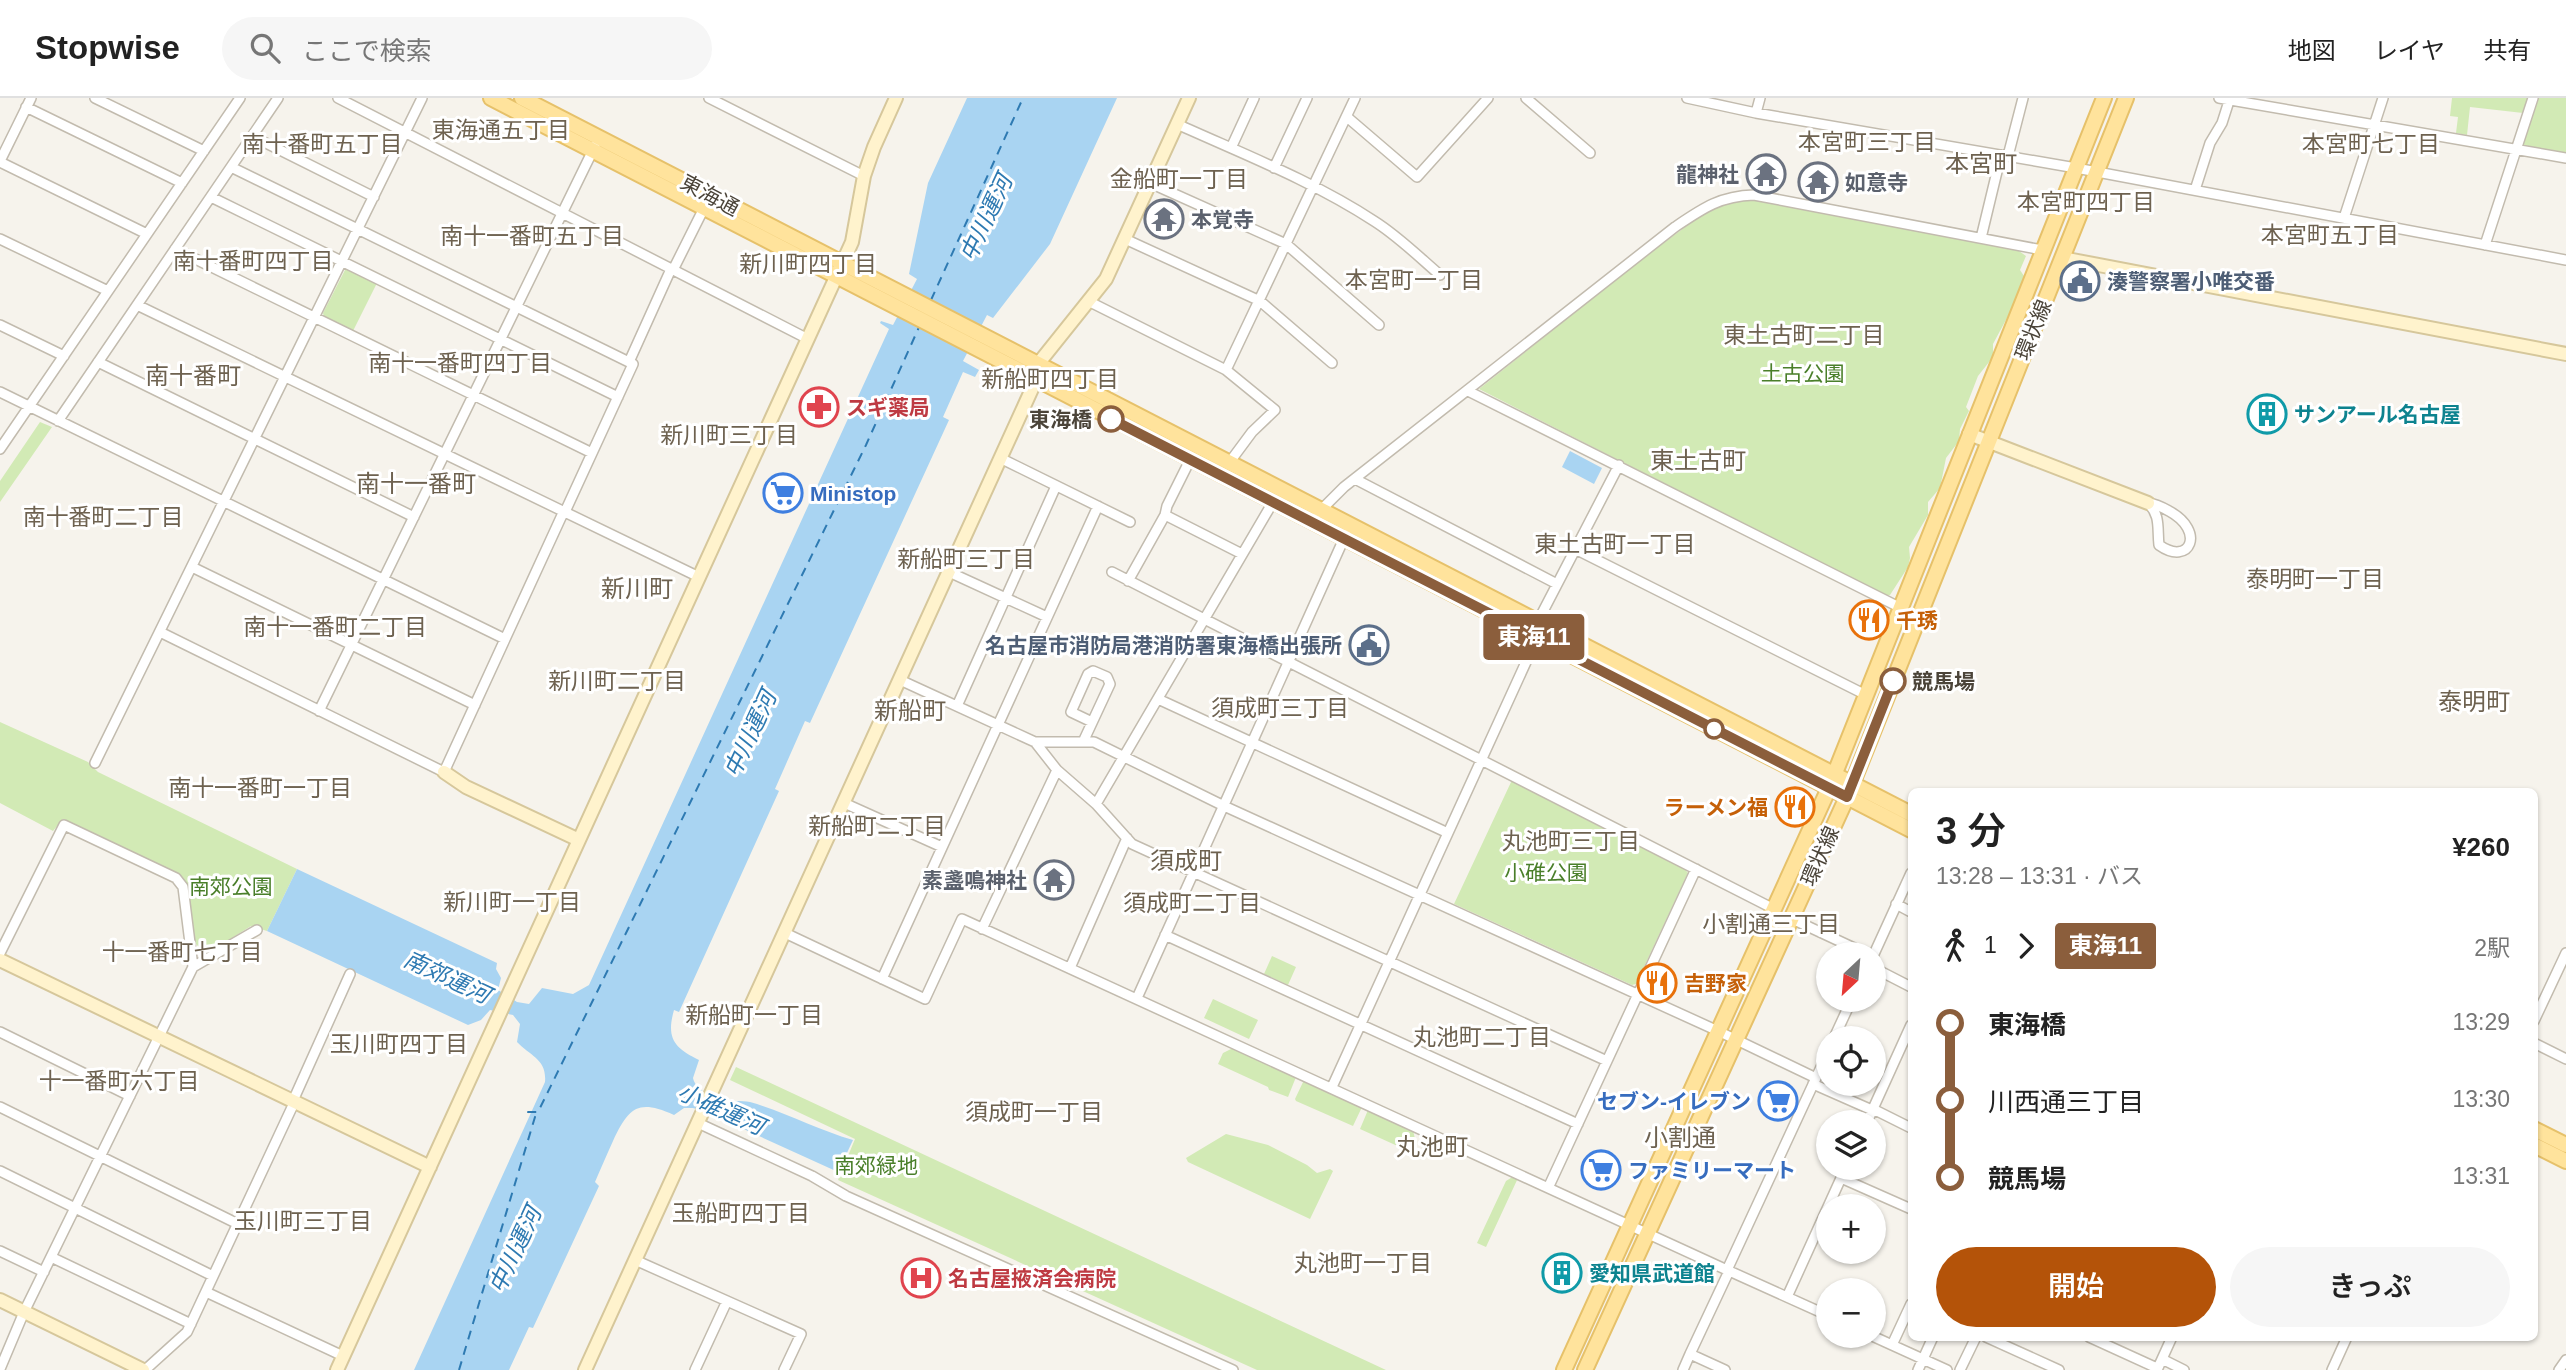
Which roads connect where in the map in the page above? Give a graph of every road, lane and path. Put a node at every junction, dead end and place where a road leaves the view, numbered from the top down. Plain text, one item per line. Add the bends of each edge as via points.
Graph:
1 (95, 98) edge
2 (240, 98) edge
3 (278, 98) edge
4 (338, 98) edge
5 (422, 98) edge
6 (491, 98) edge
7 (522, 98) edge
8 (709, 98) edge
9 (896, 98) edge
10 (1189, 98) edge
11 (1254, 98) edge
12 (1307, 98) edge
13 (1355, 98) edge
14 (1488, 98) edge
15 (1526, 98) edge
16 (1687, 98) edge
17 (1760, 98) edge
18 (2023, 98) edge
19 (2104, 98) edge
20 (2126, 98) edge
21 (2218, 98) edge
22 (2383, 98) edge
23 (2533, 98) edge
24 (2230, 99) edge
25 (29, 103) edge
26 (1756, 113) junction
27 (1347, 117) junction
28 (1177, 124) junction
29 (2375, 125) junction
30 (405, 133) junction
31 (252, 136) junction
32 (600, 137) junction
33 (1231, 148) junction
34 (2517, 149) junction
35 (204, 151) junction
36 (593, 151) junction
37 (1590, 153) dead end
38 (2004, 156) junction
39 (2566, 158) edge
40 (0, 162) edge
41 (231, 167) junction
42 (1275, 168) junction
43 (2076, 168) junction
44 (2096, 172) junction
45 (864, 176) junction
46 (182, 183) junction
47 (1150, 183) junction
48 (1314, 187) junction
49 (2195, 190) junction
50 (211, 197) junction
51 (374, 197) junction
52 (704, 208) junction
53 (562, 213) junction
54 (2344, 218) junction
55 (358, 229) junction
56 (147, 234) junction
57 (1981, 238) junction
58 (0, 239) edge
59 (1125, 239) junction
60 (1286, 244) junction
61 (2485, 245) junction
62 (175, 248) junction
63 (2042, 250) junction
64 (2062, 258) junction
65 (2566, 260) edge
66 (342, 262) junction
67 (672, 269) junction
68 (840, 270) junction
69 (1440, 275) dead end
70 (108, 292) junction
71 (1088, 301) junction
72 (1260, 302) junction
73 (137, 305) junction
74 (516, 307) junction
75 (315, 316) junction
76 (0, 325) edge
77 (1379, 325) dead end
78 (501, 339) junction
79 (808, 339) junction
80 (986, 346) junction
81 (2566, 354) edge
82 (64, 356) junction
83 (98, 362) junction
84 (629, 362) junction
85 (1332, 363) dead end
86 (1038, 364) junction
87 (1226, 370) junction
88 (285, 378) junction
89 (1035, 380) junction
90 (1468, 391) junction
91 (0, 392) edge
92 (474, 394) junction
93 (618, 397) junction
94 (30, 407) junction
95 (58, 421) junction
96 (1969, 434) junction
97 (255, 439) junction
98 (1988, 442) junction
99 (0, 449) edge
100 (592, 453) junction
101 (444, 456) junction
102 (1000, 458) junction
103 (1190, 460) junction
104 (1228, 463) junction
105 (1619, 465) junction
106 (1355, 479) junction
107 (1056, 486) junction
108 (224, 502) junction
109 (1273, 502) junction
110 (2148, 503) junction
111 (1098, 506) junction
112 (563, 513) junction
113 (1165, 515) junction
114 (1314, 515) junction
115 (414, 517) junction
116 (1130, 522) dead end
117 (1347, 533) junction
118 (1574, 549) junction
119 (1242, 554) junction
120 (192, 567) junction
121 (949, 572) junction
122 (1112, 572) dead end
123 (699, 577) junction
124 (383, 579) junction
125 (1128, 581) junction
126 (1557, 584) junction
127 (1006, 598) junction
128 (1900, 608) junction
129 (1047, 617) junction
130 (1205, 620) junction
131 (1537, 622) junction
132 (160, 632) junction
133 (1537, 638) junction
134 (505, 639) junction
135 (352, 644) junction
136 (1289, 662) junction
137 (900, 680) junction
138 (1866, 695) junction
139 (1158, 699) junction
140 (475, 705) junction
141 (957, 706) junction
142 (319, 710) junction
143 (1091, 722) junction
144 (998, 725) junction
145 (1035, 742) junction
146 (1083, 742) junction
147 (1251, 743) junction
148 (1124, 757) junction
149 (1482, 759) junction
150 (95, 762) dead end
151 (1057, 770) junction
152 (444, 772) junction
153 (1832, 782) junction
154 (1849, 790) junction
155 (844, 803) junction
156 (1096, 804) junction
157 (1223, 806) junction
158 (1908, 813) edge
159 (1908, 828) edge
160 (1448, 833) junction
161 (1127, 838) junction
162 (579, 840) junction
163 (942, 847) junction
164 (1696, 869) junction
165 (1193, 874) junction
166 (1908, 879) edge
167 (1419, 896) junction
168 (1896, 904) junction
169 (1774, 909) junction
170 (1908, 910) edge
171 (1792, 919) junction
172 (982, 929) junction
173 (257, 930) dead end
174 (785, 933) junction
175 (1165, 935) junction
176 (1841, 942) edge
177 (1879, 942) edge
178 (0, 953) edge
179 (2566, 953) edge
180 (0, 960) edge
181 (1389, 963) junction
182 (193, 967) junction
183 (1070, 968) junction
184 (350, 974) dead end
185 (1886, 974) edge
186 (883, 979) junction
187 (1908, 985) edge
188 (1638, 994) junction
189 (1137, 998) junction
190 (2538, 1012) edge
191 (1360, 1024) junction
192 (1718, 1031) junction
193 (1908, 1031) edge
194 (0, 1032) edge
195 (158, 1037) junction
196 (1736, 1040) junction
197 (2538, 1045) edge
198 (2566, 1059) edge
199 (1607, 1061) junction
200 (1816, 1077) edge
201 (1814, 1081) junction
202 (1332, 1087) junction
203 (130, 1096) junction
204 (293, 1103) junction
205 (0, 1107) edge
206 (1872, 1109) junction
207 (699, 1120) junction
208 (1578, 1124) junction
209 (1908, 1127) edge
210 (2538, 1131) edge
211 (2566, 1145) edge
212 (2538, 1147) edge
213 (100, 1156) junction
214 (2566, 1161) edge
215 (429, 1167) junction
216 (0, 1171) edge
217 (1840, 1180) edge
218 (1846, 1180) edge
219 (1549, 1186) junction
220 (75, 1208) junction
221 (1908, 1208) edge
222 (238, 1224) junction
223 (1630, 1224) junction
224 (1647, 1233) junction
225 (0, 1251) edge
226 (51, 1257) junction
227 (635, 1260) junction
228 (1728, 1270) junction
229 (44, 1272) junction
230 (213, 1276) junction
231 (206, 1292) junction
232 (1787, 1297) junction
233 (0, 1300) edge
234 (727, 1301) junction
235 (1816, 1310) edge
236 (1908, 1310) edge
237 (24, 1312) junction
238 (191, 1324) junction
239 (1931, 1341) edge
240 (1974, 1341) edge
241 (1995, 1341) edge
242 (2098, 1341) edge
243 (2170, 1341) edge
244 (2342, 1341) edge
245 (1886, 1342) edge
246 (1892, 1345) junction
247 (1690, 1354) junction
248 (343, 1356) junction
249 (1923, 1359) junction
250 (2566, 1360) edge
251 (2159, 1366) edge
252 (1, 1367) edge
253 (144, 1370) edge
254 (337, 1370) edge
255 (585, 1370) edge
256 (695, 1370) edge
257 (784, 1370) edge
258 (1233, 1370) edge
259 (1564, 1370) edge
260 (1585, 1370) edge
261 (1683, 1370) edge
262 (1725, 1370) edge
263 (1918, 1370) edge
264 (1947, 1370) edge
265 (1960, 1370) edge
266 (2059, 1370) edge
267 (2184, 1370) edge
268 (2332, 1370) edge
269 (2560, 1370) edge

1 - 35 street
2 - 35 street
3 - 31 street
4 - 30 street
5 - 30 street
6 - 36 main road
7 - 32 main road, 東海通
8 - 45 street
9 - 45 street
10 - 28 street
11 - 33 street
12 - 42 street
13 - 27 street
14 - 27 street via 1417,177
15 - 37 street
16 - 26 street
17 - 26 street
18 - 38 street
19 - 43 main road, 環状線
20 - 44 main road, 環状線
21 - 24 street
22 - 29 street
23 - 34 street
24 - 29 street
24 - 49 street
25 - 40 street
25 - 46 street
26 - 38 street
27 - 48 street
28 - 33 street
28 - 47 street
29 - 34 street
29 - 54 street
30 - 51 street
30 - 53 street
31 - 41 street
31 - 51 street
32 - 36 street
32 - 68 main road, 東海通
33 - 42 street
34 - 39 street
34 - 61 street
35 - 46 street
36 - 52 main road
36 - 53 street
38 - 43 street
38 - 57 street
40 - 56 street
41 - 50 street
41 - 55 street
42 - 48 street
43 - 44 street
43 - 63 main road, 環状線
44 - 49 street
44 - 64 main road, 環状線
45 - 68 street via 852,242
46 - 56 street
47 - 59 street
47 - 60 street
48 - 60 street
48 - 69 street via 1378,223
49 - 54 street
50 - 62 street
50 - 66 street
51 - 55 street
52 - 67 street
52 - 68 main road
53 - 67 street
53 - 74 street
54 - 61 street
55 - 66 street
55 - 74 street
56 - 70 street
57 - 63 street
57 - 90 street via 1734,195 1675,227
58 - 70 street
59 - 71 street via 1106,279
59 - 72 street
60 - 72 street
60 - 77 street
61 - 65 street
62 - 73 street
62 - 75 street
63 - 96 main road, 環状線
64 - 81 street
64 - 98 main road, 環状線
66 - 75 street
66 - 78 street
67 - 79 street
67 - 84 street
68 - 79 street
68 - 80 main road
70 - 82 street
71 - 86 street
71 - 87 street
72 - 85 street
72 - 87 street
73 - 83 street
73 - 88 street
74 - 78 street
74 - 84 street
75 - 88 street
75 - 92 street
76 - 82 street
78 - 92 street
78 - 93 street
79 - 123 street
80 - 86 main road
80 - 89 main road
82 - 94 street
83 - 95 street
83 - 97 street
84 - 93 street via 633,364
86 - 89 street
86 - 104 main road
87 - 104 street via 1275,410
88 - 97 street
88 - 101 street
89 - 102 street
89 - 103 main road
90 - 105 street
90 - 106 street
91 - 94 street
92 - 100 street
92 - 101 street
93 - 100 street
94 - 95 street
94 - 99 street
95 - 108 street
96 - 98 street
96 - 128 main road, 環状線
97 - 108 street
97 - 115 street
98 - 110 street
98 - 154 main road, 環状線
100 - 112 street
101 - 112 street
101 - 115 street
102 - 107 street
102 - 121 street
103 - 109 main road
103 - 113 street
104 - 114 main road
105 - 118 street
105 - 128 street
106 - 114 street
106 - 126 street
107 - 111 street
107 - 127 street
108 - 120 street
108 - 124 street
109 - 114 main road
109 - 119 street
110 - 110 street via 2175,514 2188,526 2190,542 2184,550 2169,552 2159,545 2156,511
111 - 116 street
111 - 129 street
112 - 123 street
112 - 134 street
113 - 119 street
113 - 125 street
114 - 117 main road
115 - 124 street
117 - 131 main road
117 - 133 main road
117 - 136 street
118 - 126 street
118 - 138 street
119 - 130 street
120 - 132 street
120 - 135 street
121 - 127 street
121 - 137 street
122 - 125 street
123 - 162 street
124 - 134 street
124 - 135 street
125 - 130 street
126 - 131 street
127 - 129 street
127 - 141 street
128 - 138 main road, 環状線
129 - 144 street
130 - 136 street
130 - 139 street
131 - 153 main road
132 - 142 street
132 - 150 street
133 - 149 street
133 - 153 main road
134 - 140 street
135 - 140 street
135 - 142 street
136 - 147 street
136 - 149 street
137 - 141 street
137 - 155 street
138 - 153 main road, 環状線
139 - 147 street
139 - 148 street
140 - 152 street
141 - 144 street
142 - 152 street
143 - 143 street via 1110,684 1107,677 1093,671 1071,712
143 - 146 street
144 - 145 street
144 - 163 street
145 - 146 street
145 - 151 street
146 - 148 street via 1094,742
147 - 157 street
147 - 160 street
148 - 156 street
148 - 157 street
149 - 160 street
149 - 164 street
151 - 156 street
151 - 172 street
152 - 162 street
153 - 154 main road
153 - 169 main road, 環状線
154 - 158 main road
154 - 159 main road
154 - 171 main road, 環状線
155 - 163 street
155 - 174 street
156 - 161 street
157 - 165 street
157 - 167 street
160 - 167 street
161 - 165 street
161 - 183 street
162 - 215 street
163 - 186 street
164 - 169 street
164 - 188 street
165 - 175 street
165 - 181 street
166 - 168 street
167 - 181 street
167 - 188 street
168 - 170 street
168 - 177 street
169 - 192 main road, 環状線
171 - 176 street
171 - 196 main road, 環状線
172 - 183 street
172 - 186 street via 962,919 925,999
173 - 182 street
174 - 186 street
174 - 207 street
175 - 189 street
175 - 191 street
178 - 182 street via 64,825 176,878 183,887
179 - 190 street
180 - 195 street
181 - 191 street
181 - 199 street
182 - 195 street
183 - 189 street
184 - 204 street
185 - 187 street
188 - 192 street
188 - 199 street
189 - 202 street
191 - 202 street
191 - 208 street
192 - 196 street
192 - 223 main road, 環状線
193 - 206 street
194 - 203 street
195 - 203 street
195 - 204 street
196 - 201 street
196 - 224 main road, 環状線
197 - 198 street
199 - 208 street
200 - 201 street
201 - 206 street
201 - 228 street
202 - 219 street
203 - 213 street
204 - 215 street
204 - 222 street
205 - 213 street
206 - 209 street
207 - 227 street
207 - 258 street via 846,1196
208 - 219 street
210 - 211 main road
212 - 214 main road
213 - 220 street
213 - 222 street
215 - 248 street
216 - 220 street
217 - 232 street
218 - 221 street
219 - 223 street
220 - 226 street
220 - 230 street
222 - 230 street
223 - 224 street
223 - 259 main road, 環状線
224 - 228 street
224 - 260 main road, 環状線
225 - 229 street
226 - 229 street
226 - 238 street
227 - 234 street
227 - 255 street
228 - 232 street
228 - 247 street
229 - 237 street
230 - 231 street
231 - 238 street
231 - 248 street
232 - 235 street
233 - 237 street
234 - 256 street
234 - 257 street via 801,1334
236 - 246 street
237 - 252 street
237 - 253 street
238 - 253 street
239 - 249 street
240 - 265 street
241 - 266 street
242 - 251 street
243 - 251 street
244 - 268 street
245 - 246 street
246 - 249 street
247 - 261 street
247 - 262 street
248 - 254 street
249 - 263 street
249 - 264 street
250 - 269 street
251 - 267 street

